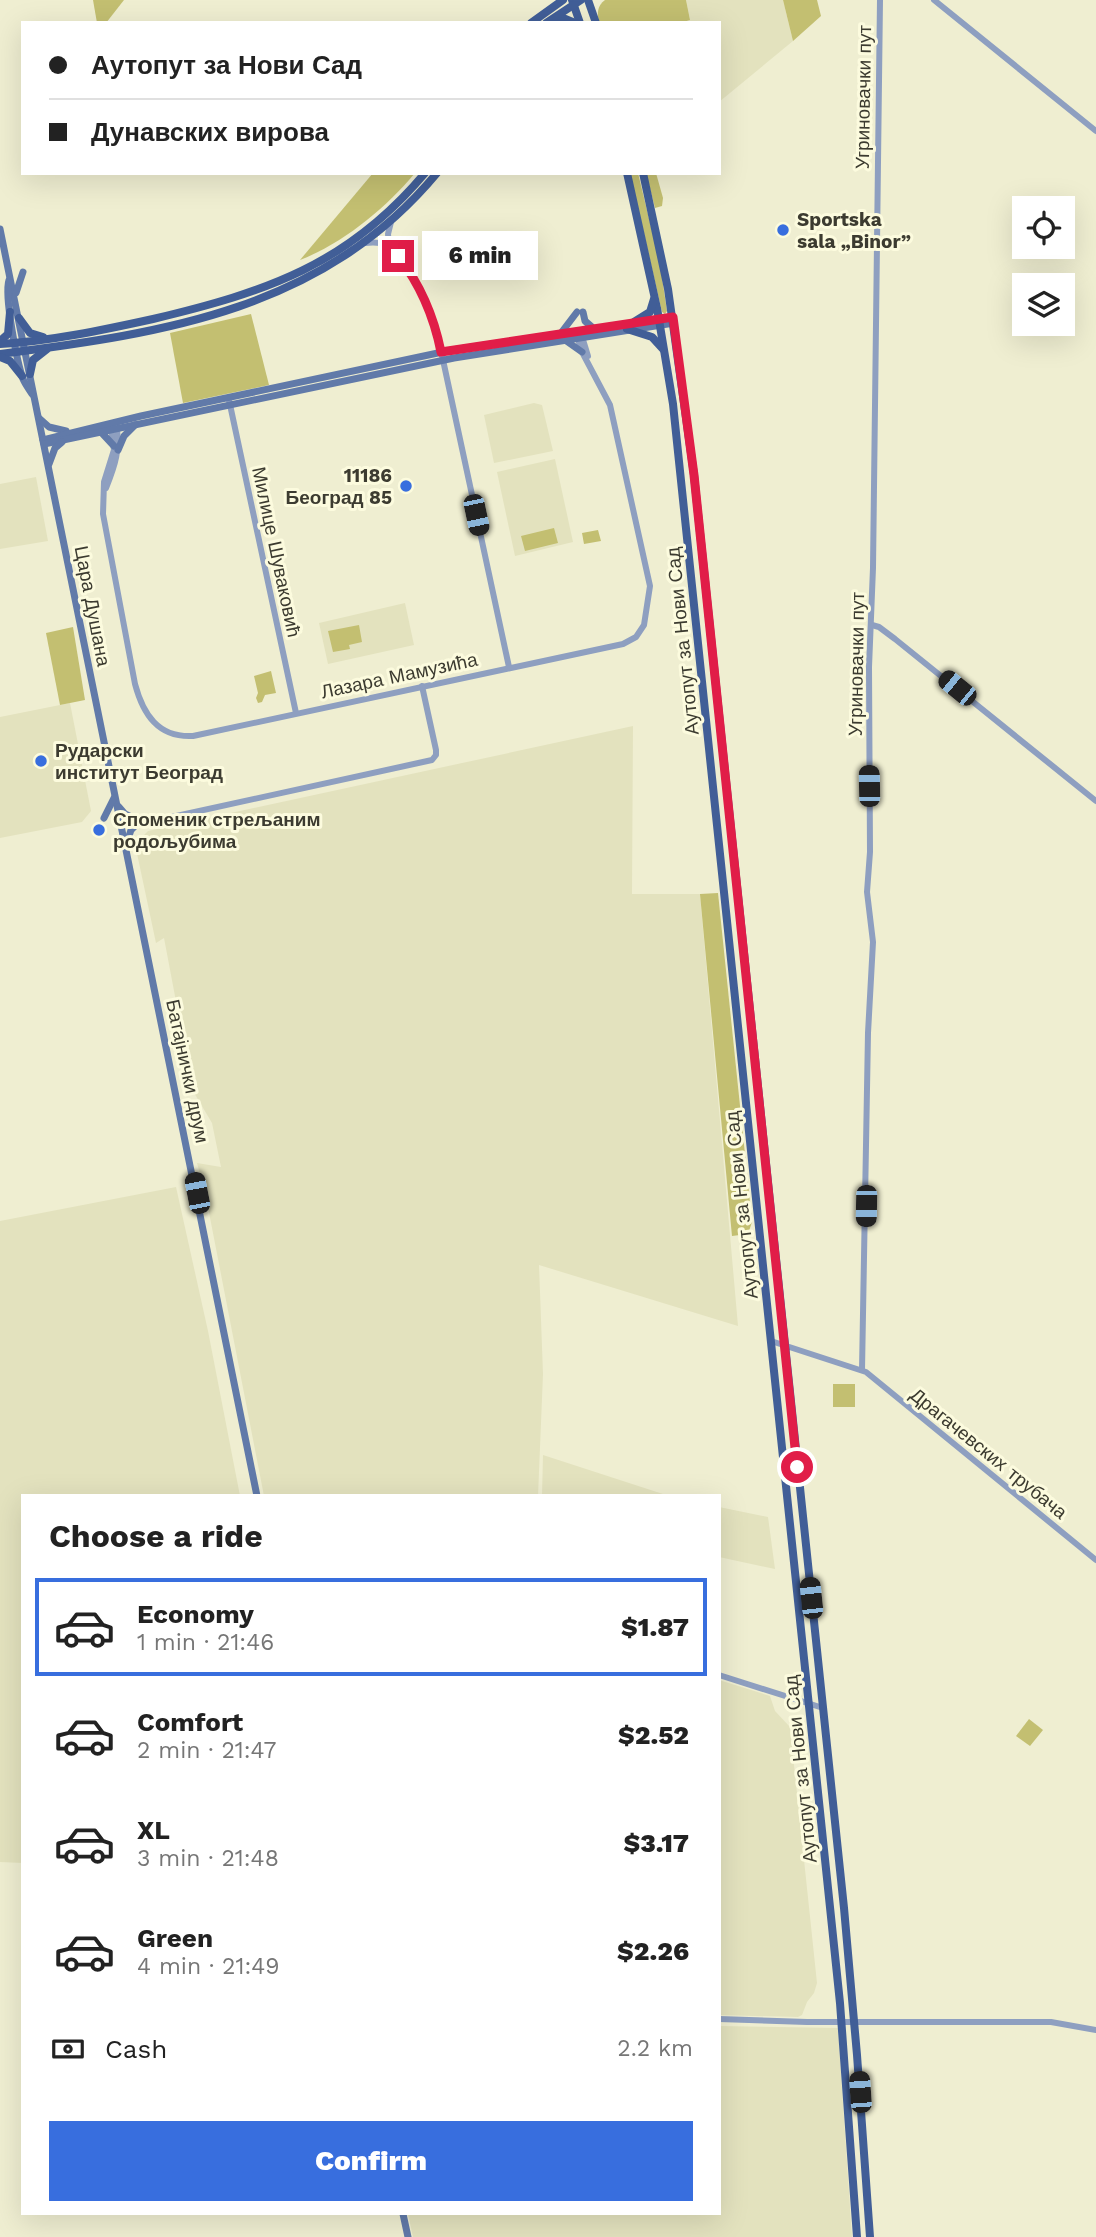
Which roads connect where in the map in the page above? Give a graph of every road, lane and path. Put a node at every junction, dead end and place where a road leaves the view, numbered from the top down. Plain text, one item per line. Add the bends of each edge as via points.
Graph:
1 (563, 0) edge
2 (588, 0) edge
3 (598, 0) edge
4 (880, 0) edge
5 (934, 0) edge
6 (575, 1) edge
7 (534, 21) edge
8 (550, 21) edge
9 (580, 21) edge
10 (595, 21) edge
11 (1096, 131) edge
12 (423, 175) edge
13 (435, 175) edge
14 (627, 175) edge
15 (643, 175) edge
16 (391, 222) junction
17 (0, 229) edge
18 (365, 243) junction
19 (389, 247) junction
20 (23, 272) dead end
21 (9, 280) junction
22 (654, 289) junction
23 (15, 297) junction
24 (10, 312) junction
25 (159, 317) junction
26 (19, 318) junction
27 (673, 320) junction
28 (660, 322) junction
29 (631, 326) junction
30 (161, 327) junction
31 (595, 332) junction
32 (579, 334) junction
33 (563, 337) junction
34 (0, 343) edge
35 (50, 343) junction
36 (21, 347) junction
37 (584, 351) junction
38 (665, 352) junction
39 (0, 356) edge
40 (442, 356) junction
41 (26, 375) junction
42 (229, 401) junction
43 (39, 418) junction
44 (137, 424) junction
45 (113, 426) junction
46 (77, 431) junction
47 (101, 432) junction
48 (64, 441) junction
49 (44, 442) junction
50 (116, 448) junction
51 (49, 465) junction
52 (872, 625) junction
53 (509, 667) junction
54 (422, 686) junction
55 (296, 713) junction
56 (114, 797) junction
57 (1096, 802) edge
58 (104, 818) dead end
59 (119, 820) junction
60 (136, 820) junction
61 (126, 850) junction
62 (771, 1341) junction
63 (785, 1347) junction
64 (862, 1370) junction
65 (257, 1494) edge
66 (1096, 1560) edge
67 (721, 1676) edge
68 (809, 1704) junction
69 (822, 1708) junction
70 (721, 2019) edge
71 (841, 2022) junction
72 (855, 2022) junction
73 (1096, 2030) edge
74 (403, 2215) edge
75 (408, 2237) edge
76 (856, 2237) edge
77 (870, 2237) edge

1 - 7 main road
2 - 10 main road
3 - 10 main road
4 - 52 street, Угриновачки пут
5 - 11 street
6 - 8 main road
6 - 9 main road
12 - 25 main road via 371,227 313,266 245,295
13 - 16 main road
14 - 22 main road, Аутопут за Нови Сад
15 - 27 main road, Аутопут за Нови Сад
16 - 18 main road
16 - 19 street
17 - 21 main road, Цара Душана
18 - 19 street
18 - 30 main road via 276,294
19 - 40 street via 423,296
20 - 23 main road
21 - 23 main road, Цара Душана
21 - 24 main road, Цара Душана
22 - 28 main road, Аутопут за Нови Сад
22 - 29 main road via 650,312
23 - 26 main road, Цара Душана
24 - 34 main road via 8,334
24 - 36 main road, Цара Душана
25 - 30 main road
25 - 35 main road
26 - 35 main road via 30,333
26 - 36 main road, Цара Душана
27 - 28 main road
27 - 63 main road, Аутопут за Нови Сад
28 - 29 main road
28 - 38 main road, Аутопут за Нови Сад
29 - 31 main road
29 - 38 main road via 652,337
30 - 35 main road via 93,341
31 - 32 main road
31 - 33 main road via 580,312
31 - 37 main road
32 - 33 main road
32 - 37 street, Лазара Мамузића
33 - 37 main road
33 - 40 main road
34 - 36 main road
35 - 36 main road
35 - 41 main road
36 - 39 main road
36 - 41 main road, Цара Душана
37 - 53 street, Лазара Мамузића via 607,395 617,430 650,586 646,618 636,637 623,644
38 - 62 main road, Аутопут за Нови Сад
39 - 41 main road
40 - 42 main road
40 - 53 street
41 - 43 main road, Цара Душана
42 - 44 main road
42 - 45 main road
42 - 55 street, Милице Шуваковић
43 - 46 main road via 52,429
43 - 49 main road, Цара Душана
44 - 45 main road
44 - 50 main road
45 - 46 main road
45 - 47 main road
45 - 50 street
46 - 49 main road
47 - 48 main road
47 - 50 main road
48 - 49 main road
48 - 51 main road via 55,448
49 - 51 main road, Цара Душана
50 - 55 street, Лазара Мамузића via 103,514 135,684 150,719 165,731 189,737
51 - 56 main road, Цара Душана
52 - 57 street
52 - 64 street, Угриновачки пут via 867,898 873,942
53 - 54 street, Лазара Мамузића
54 - 55 street, Лазара Мамузића
54 - 60 street via 436,750 432,760
56 - 58 main road
56 - 59 main road, Цара Душана
56 - 60 main road via 122,812
59 - 60 street
59 - 61 main road, Батајнички друм
60 - 61 main road
61 - 65 main road, Батајнички друм
62 - 63 street
62 - 68 main road, Аутопут за Нови Сад
63 - 64 street
63 - 69 main road, Аутопут за Нови Сад
64 - 66 street, Драгачевских трубача
67 - 68 street
68 - 69 street
68 - 71 main road, Аутопут за Нови Сад
69 - 72 main road, Аутопут за Нови Сад
70 - 71 street
71 - 72 street
71 - 76 main road, Аутопут за Нови Сад
72 - 73 street via 1051,2022
72 - 77 main road, Аутопут за Нови Сад
74 - 75 main road

